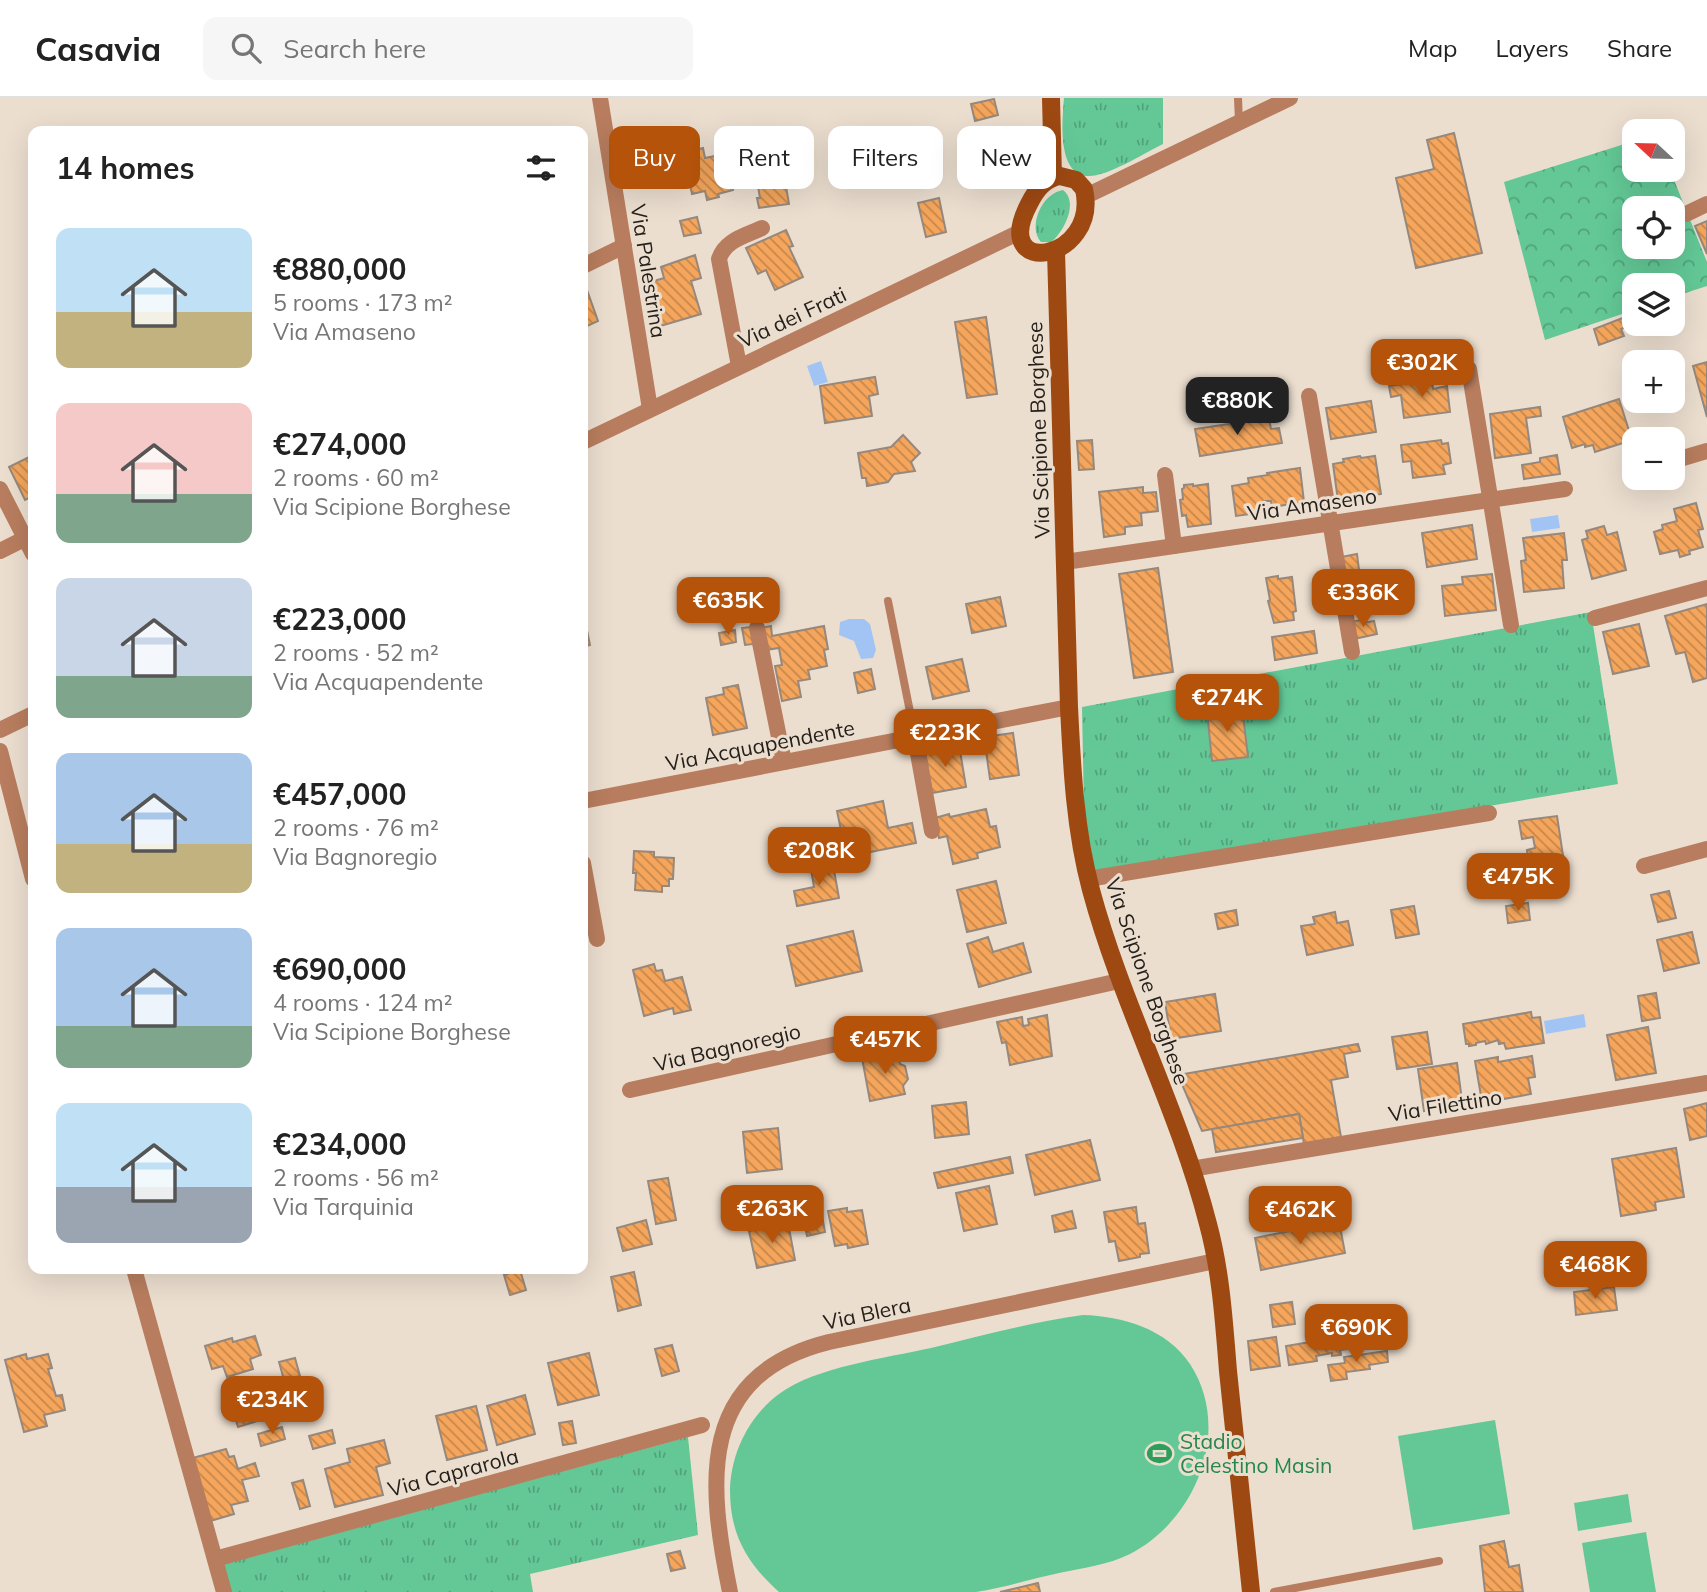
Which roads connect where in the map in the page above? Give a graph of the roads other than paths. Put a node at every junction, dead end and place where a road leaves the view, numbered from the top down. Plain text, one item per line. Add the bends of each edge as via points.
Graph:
1 (600, 98) edge
2 (1051, 98) edge
3 (1238, 98) edge
4 (1290, 98) edge
5 (1239, 122) junction
6 (1052, 126) edge
7 (1056, 177) edge
8 (1039, 189) edge
9 (1086, 196) junction
10 (1707, 204) edge
11 (1686, 214) dead end
12 (762, 228) dead end
13 (1020, 232) junction
14 (624, 246) junction
15 (1056, 251) junction
16 (588, 264) edge
17 (739, 366) junction
18 (1469, 369) dead end
19 (1309, 396) dead end
20 (650, 409) junction
21 (588, 440) edge
22 (1707, 451) edge
23 (1685, 457) edge
24 (1165, 475) dead end
25 (0, 489) edge
26 (1565, 489) dead end
27 (1489, 499) junction
28 (1330, 523) junction
29 (28, 534) edge
30 (28, 537) edge
31 (1174, 546) junction
32 (0, 551) edge
33 (1065, 562) junction
34 (1707, 588) edge
35 (888, 601) dead end
36 (1595, 618) dead end
37 (1511, 625) dead end
38 (757, 628) dead end
39 (1352, 652) dead end
40 (1069, 707) junction
41 (28, 716) edge
42 (0, 730) edge
43 (915, 737) junction
44 (0, 751) edge
45 (784, 762) junction
46 (588, 800) edge
47 (1489, 813) dead end
48 (932, 831) dead end
49 (1707, 849) edge
50 (28, 860) edge
51 (1644, 866) dead end
52 (1088, 879) junction
53 (588, 890) edge
54 (597, 939) dead end
55 (1119, 981) junction
56 (1707, 1083) edge
57 (631, 1090) dead end
58 (1191, 1169) junction
59 (1215, 1261) junction
60 (135, 1274) edge
61 (702, 1426) dead end
62 (215, 1559) junction
63 (1439, 1561) dead end
64 (224, 1592) edge
65 (730, 1592) edge
66 (1251, 1592) edge
67 (1274, 1592) edge

1 - 14 street, Via Palestrina
2 - 6 main road
3 - 5 lane
4 - 5 street
5 - 9 street
7 - 9 main road via 1076,180
8 - 13 main road via 1024,214
9 - 15 main road via 1078,229
10 - 11 street
12 - 17 street via 729,243 719,258
13 - 15 main road via 1031,251
13 - 17 street, Via dei Frati
14 - 16 street
14 - 20 street, Via Palestrina
15 - 33 main road, Via Scipione Borghese
17 - 20 street, Via dei Frati
18 - 27 street
19 - 28 street
20 - 21 street, Via dei Frati
22 - 23 street
24 - 31 street
25 - 29 street
26 - 27 street, Via Amaseno
27 - 28 street, Via Amaseno
27 - 37 street
28 - 31 street, Via Amaseno
28 - 39 street
30 - 32 street
31 - 33 street, Via Amaseno
33 - 40 main road, Via Scipione Borghese
34 - 36 street
35 - 43 lane
38 - 45 street
40 - 43 street, Via Acquapendente
40 - 52 main road, Via Scipione Borghese via 1075,807
41 - 42 street
43 - 45 street, Via Acquapendente
43 - 48 street
44 - 50 street
45 - 46 street, Via Acquapendente
47 - 52 street
49 - 51 street
52 - 55 main road, Via Scipione Borghese
53 - 54 street
55 - 57 street, Via Bagnoregio
55 - 58 main road, Via Scipione Borghese
56 - 58 street, Via Filettino
58 - 59 main road, Via Scipione Borghese
59 - 65 street, Via Blera via 829,1342 770,1367 731,1413 716,1464 716,1512
59 - 66 main road, Via Scipione Borghese
60 - 62 street
61 - 62 street, Via Caprarola
62 - 64 street
63 - 67 lane

